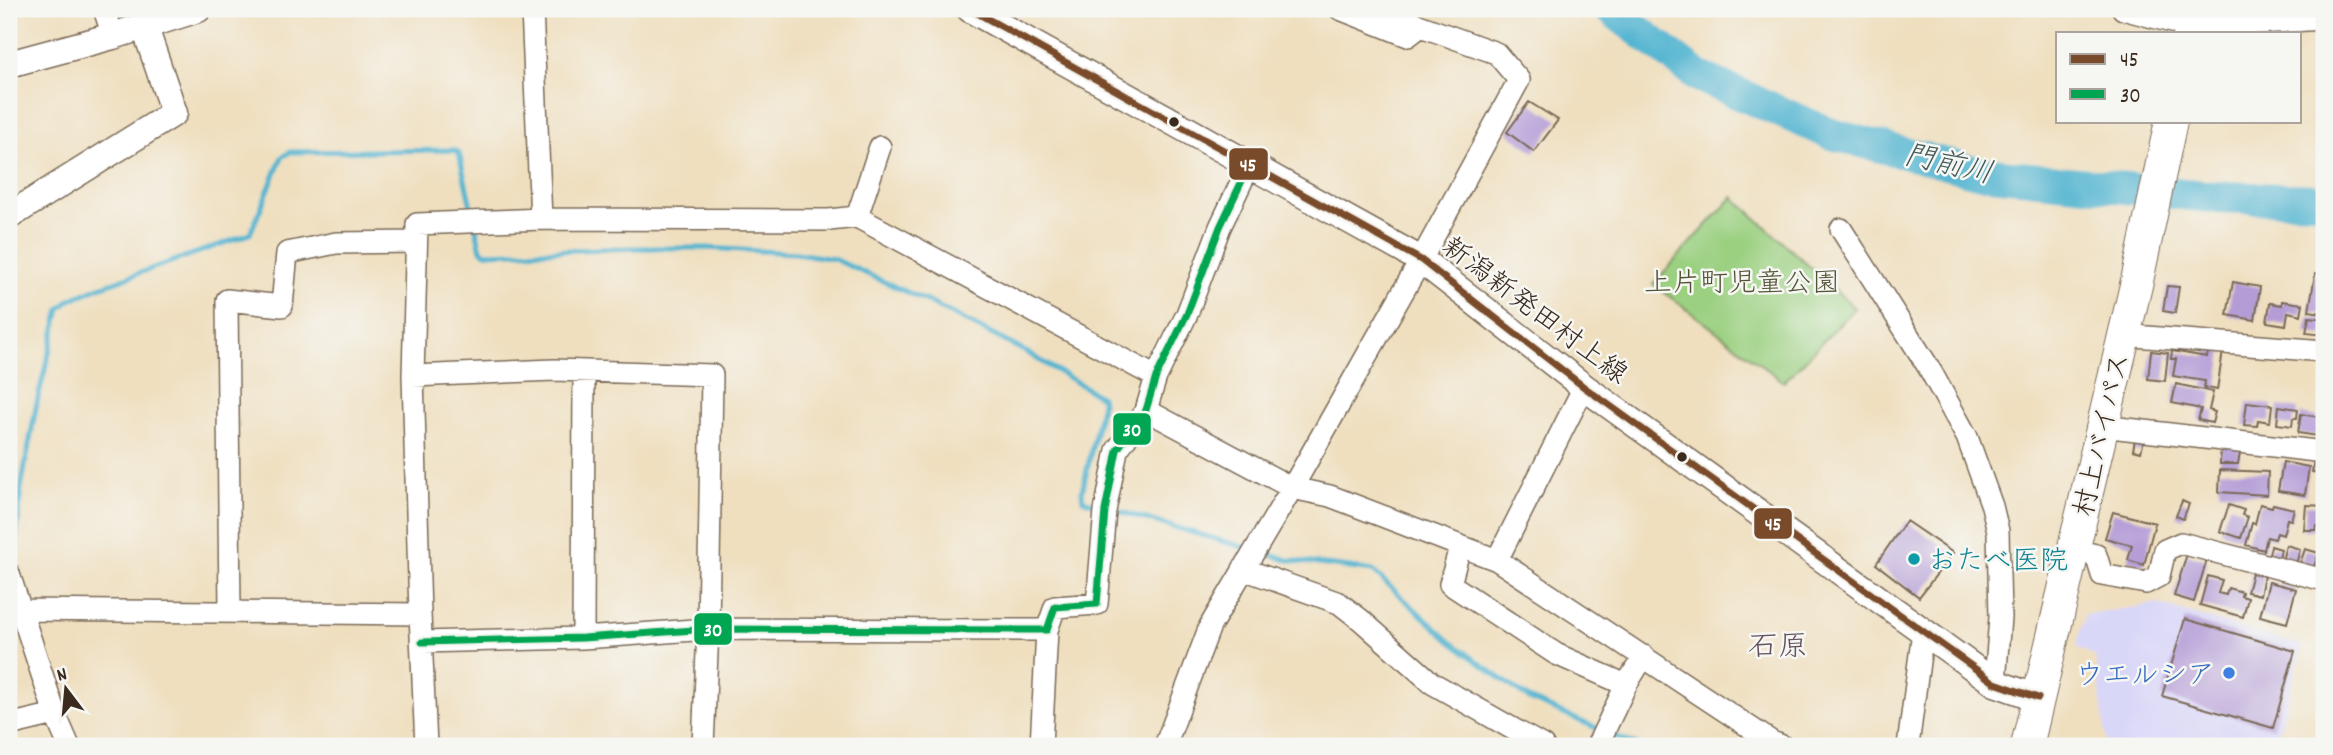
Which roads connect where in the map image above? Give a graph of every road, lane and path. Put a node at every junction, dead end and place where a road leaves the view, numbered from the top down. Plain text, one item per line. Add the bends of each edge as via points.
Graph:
1 (104, 9) edge
2 (198, 9) edge
3 (532, 9) edge
4 (970, 9) edge
5 (1340, 9) edge
6 (1385, 9) edge
7 (2123, 9) edge
8 (2324, 19) edge
9 (2191, 23) edge
10 (144, 25) junction
11 (1421, 26) junction
12 (113, 36) junction
13 (9, 64) edge
14 (2171, 122) edge
15 (880, 147) dead end
16 (1250, 164) junction
17 (9, 216) edge
18 (857, 217) junction
19 (541, 219) junction
20 (1841, 229) dead end
21 (416, 242) junction
22 (1421, 260) junction
23 (2122, 335) junction
24 (2324, 351) edge
25 (584, 371) junction
26 (413, 376) junction
27 (1156, 377) junction
28 (1584, 387) junction
29 (1146, 410) junction
30 (2102, 425) junction
31 (2324, 452) edge
32 (1292, 488) junction
33 (1460, 548) junction
34 (2074, 550) junction
35 (1497, 560) junction
36 (1243, 569) junction
37 (2324, 573) edge
38 (9, 574) edge
39 (21, 610) junction
40 (230, 612) junction
41 (419, 614) junction
42 (708, 629) junction
43 (1047, 630) junction
44 (1923, 631) junction
45 (583, 638) junction
46 (422, 642) junction
47 (1644, 656) junction
48 (1995, 684) junction
49 (1626, 685) junction
50 (2038, 698) junction
51 (55, 715) junction
52 (9, 725) edge
53 (69, 746) edge
54 (426, 746) edge
55 (703, 746) edge
56 (1041, 746) edge
57 (1165, 746) edge
58 (1543, 746) edge
59 (1597, 746) edge
60 (1782, 746) edge
61 (1908, 746) edge
62 (2027, 746) edge

1 - 12 street
2 - 10 main road
3 - 19 street
4 - 16 main road, 新潟新発田村上線
5 - 11 street via 1408,36
6 - 11 street
7 - 9 street
8 - 9 street
10 - 12 main road
10 - 17 main road via 174,113
11 - 22 street via 1496,53 1519,80
12 - 13 main road
14 - 23 highway, 村上バイパス
15 - 18 street
16 - 22 main road, 新潟新発田村上線
16 - 27 street
18 - 19 street
18 - 27 street
19 - 21 street via 417,224
20 - 48 street via 1961,425 1992,506 1998,531 2000,617
21 - 26 street
21 - 40 street via 336,243 287,253 282,306 227,300
22 - 28 main road, 新潟新発田村上線
22 - 32 street
23 - 24 street
23 - 30 highway, 村上バイパス
25 - 26 street
25 - 42 street via 712,376
25 - 45 street
26 - 41 street
27 - 29 street
28 - 35 street
28 - 44 main road, 新潟新発田村上線
29 - 32 street
29 - 43 street via 1117,450 1105,511 1097,604 1055,607
30 - 31 street
30 - 34 highway, 村上バイパス
32 - 33 street via 1330,496
32 - 36 street
33 - 35 street
33 - 49 street via 1450,583 1556,654
34 - 37 street via 2096,555 2102,575 2146,583 2159,576 2165,550 2182,543 2320,579
34 - 50 highway, 村上バイパス
35 - 47 street
36 - 57 street via 1210,626
36 - 58 street via 1339,603 1432,683
38 - 39 street
39 - 40 street
39 - 51 street
40 - 41 street
41 - 46 street
42 - 43 street
42 - 45 street
42 - 55 street
43 - 56 street
44 - 48 main road, 新潟新発田村上線
44 - 61 street
45 - 46 street
46 - 54 street
47 - 49 street
47 - 60 street
48 - 50 main road, 新潟新発田村上線
49 - 59 street
50 - 62 highway, 村上バイパス
51 - 52 street
51 - 53 street

